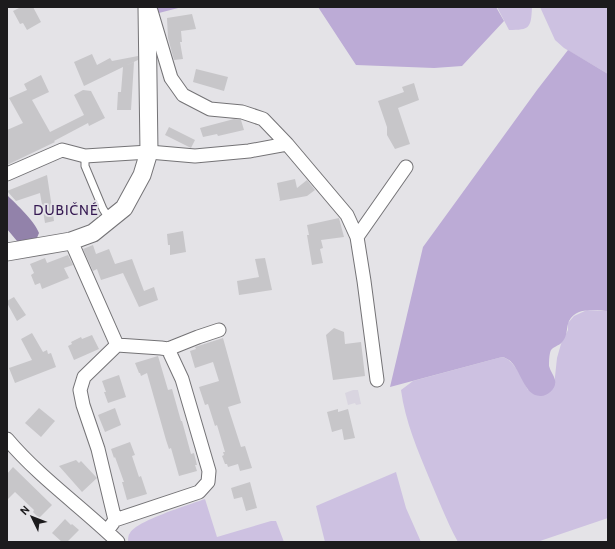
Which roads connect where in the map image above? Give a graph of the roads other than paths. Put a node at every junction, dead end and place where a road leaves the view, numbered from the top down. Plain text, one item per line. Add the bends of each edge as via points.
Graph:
1 (148, 7) edge
2 (287, 144) junction
3 (149, 152) junction
4 (86, 156) junction
5 (406, 167) dead end
6 (7, 174) edge
7 (110, 220) junction
8 (357, 237) junction
9 (71, 241) junction
10 (7, 252) edge
11 (219, 330) dead end
12 (117, 345) junction
13 (168, 349) junction
14 (377, 380) dead end
15 (7, 439) edge
16 (115, 520) junction
17 (107, 531) junction
18 (118, 542) edge

1 - 2 street via 171,78 183,95 210,109 242,112 263,119
1 - 3 street
2 - 3 street via 249,151 194,156
2 - 8 street via 347,215
3 - 4 street
3 - 7 street via 142,175 124,208
4 - 6 street via 62,150
4 - 7 lane via 85,166
5 - 8 street
7 - 9 street via 94,233
8 - 14 street
9 - 10 street
9 - 12 street
11 - 13 street
12 - 13 street
12 - 16 street via 84,377 80,390 98,449
13 - 16 street via 182,379 209,471 208,482 199,492
15 - 17 street via 59,490
16 - 17 street
17 - 18 street

